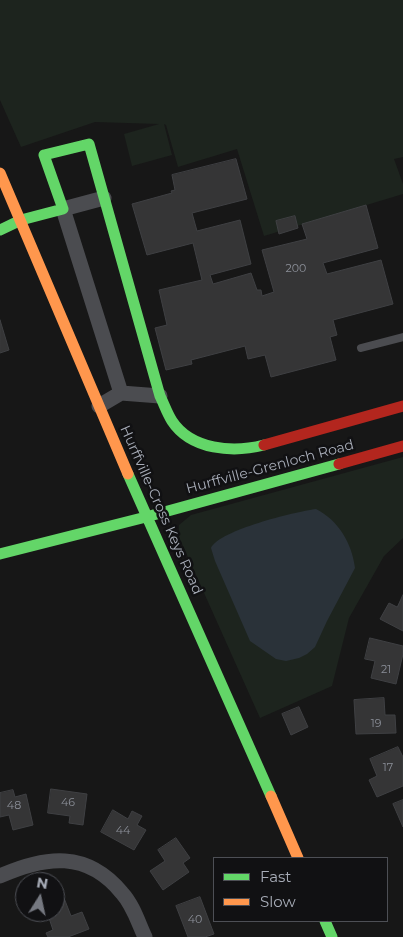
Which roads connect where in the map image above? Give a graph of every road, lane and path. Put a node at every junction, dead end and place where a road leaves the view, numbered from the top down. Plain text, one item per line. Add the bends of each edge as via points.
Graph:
1 (0, 173) edge
2 (104, 198) junction
3 (63, 209) junction
4 (22, 220) junction
5 (0, 230) edge
6 (403, 337) edge
7 (361, 348) dead end
8 (121, 393) junction
9 (160, 396) junction
10 (99, 406) junction
11 (403, 406) edge
12 (403, 446) edge
13 (146, 517) junction
14 (0, 554) edge
15 (298, 857) edge
16 (0, 876) edge
17 (325, 922) edge
18 (145, 937) edge
19 (332, 937) edge

1 - 4 main road, Hurffville-Cross Keys Road
2 - 3 street
2 - 3 main road via 89,144 44,155
2 - 9 main road
3 - 4 main road
3 - 8 street
4 - 5 main road
4 - 10 main road, Hurffville-Cross Keys Road
6 - 7 lane
8 - 9 street
8 - 10 street
9 - 11 main road via 172,421 185,434 197,442 224,449 252,448
10 - 13 main road, Hurffville-Cross Keys Road
12 - 13 main road, Hurffville-Grenloch Road
13 - 14 main road, Hurffville-Grenloch Road
13 - 15 main road, Hurffville-Cross Keys Road
16 - 18 street via 33,863 54,860 86,866 123,893
17 - 19 main road

